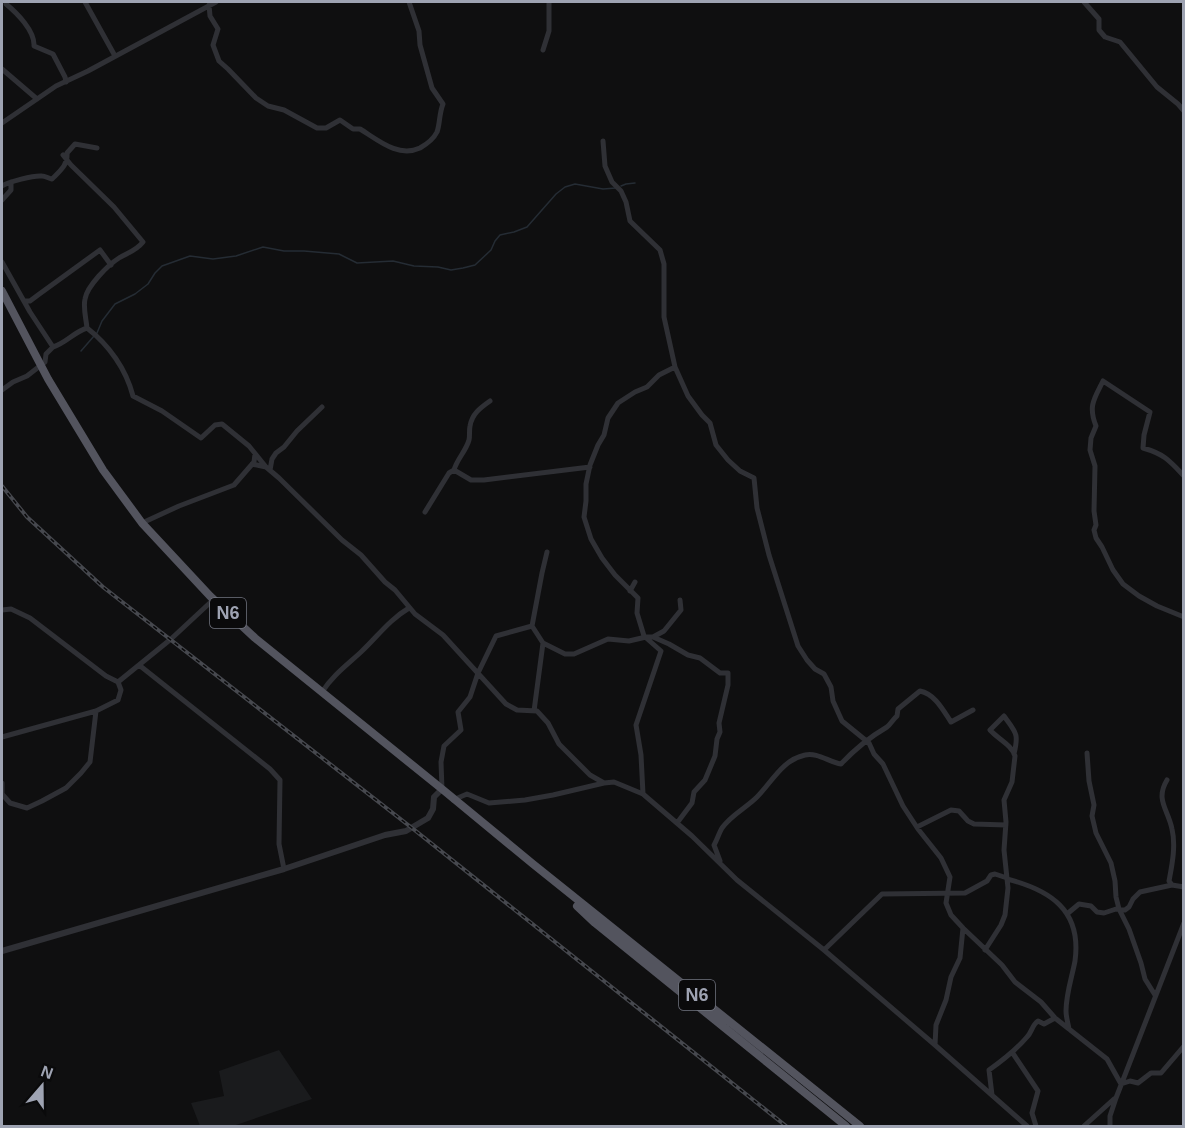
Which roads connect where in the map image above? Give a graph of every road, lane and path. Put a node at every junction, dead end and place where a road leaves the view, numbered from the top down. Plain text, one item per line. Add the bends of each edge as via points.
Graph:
1 (85, 2) edge
2 (216, 2) edge
3 (409, 2) edge
4 (549, 2) edge
5 (1084, 2) edge
6 (5, 4) edge
7 (209, 5) junction
8 (543, 50) dead end
9 (115, 56) junction
10 (2, 69) edge
11 (66, 82) junction
12 (37, 99) junction
13 (1184, 111) edge
14 (2, 123) edge
15 (603, 141) dead end
16 (97, 148) dead end
17 (63, 154) dead end
18 (68, 160) junction
19 (5, 184) edge
20 (2, 200) edge
21 (2, 262) edge
22 (111, 265) junction
23 (2, 291) edge
24 (24, 301) junction
25 (87, 328) junction
26 (53, 347) junction
27 (40, 366) junction
28 (675, 367) junction
29 (2, 390) edge
30 (490, 401) dead end
31 (322, 407) dead end
32 (255, 454) junction
33 (252, 464) junction
34 (590, 467) junction
35 (268, 468) junction
36 (454, 470) junction
37 (1184, 476) edge
38 (425, 512) dead end
39 (142, 523) junction
40 (547, 552) dead end
41 (635, 582) dead end
42 (630, 591) junction
43 (214, 599) junction
44 (680, 600) dead end
45 (410, 608) junction
46 (2, 610) edge
47 (1184, 617) edge
48 (532, 626) junction
49 (646, 637) junction
50 (653, 637) junction
51 (543, 643) junction
52 (139, 665) junction
53 (478, 674) junction
54 (118, 682) junction
55 (322, 692) junction
56 (973, 710) dead end
57 (96, 711) junction
58 (534, 711) junction
59 (2, 737) edge
60 (867, 741) junction
61 (1087, 753) dead end
62 (1014, 754) junction
63 (1167, 780) dead end
64 (2, 783) edge
65 (604, 783) junction
66 (442, 789) junction
67 (643, 794) junction
68 (453, 800) junction
69 (677, 823) junction
70 (1006, 825) junction
71 (917, 827) junction
72 (533, 864) junction
73 (721, 864) junction
74 (284, 869) junction
75 (1007, 878) junction
76 (1172, 885) junction
77 (1184, 887) edge
78 (948, 894) junction
79 (1119, 909) junction
80 (1066, 914) junction
81 (1184, 924) edge
82 (963, 928) junction
83 (824, 950) junction
84 (985, 950) junction
85 (2, 951) edge
86 (1155, 996) junction
87 (1055, 1018) junction
88 (1069, 1029) junction
89 (935, 1045) junction
90 (1184, 1046) edge
91 (1012, 1052) junction
92 (1121, 1084) junction
93 (992, 1095) junction
94 (1116, 1098) junction
95 (846, 1126) edge
96 (860, 1126) edge
97 (1027, 1126) edge
98 (1036, 1126) edge
99 (1084, 1126) edge
100 (1110, 1126) edge

1 - 9 street
2 - 7 street
3 - 7 street via 432,88 443,105 432,140 405,152 340,120 317,128 256,98 219,61 213,45 218,29
4 - 8 street via 549,31
5 - 13 street via 1099,19 1099,30 1105,37 1120,42 1157,87
6 - 11 street via 25,22 34,45 54,54
7 - 9 street
9 - 11 street
10 - 12 street
11 - 12 street
12 - 14 street
15 - 28 street via 604,165 621,191 630,221 660,250 664,264 664,317
16 - 18 street via 75,144 67,153
17 - 18 street
18 - 19 street via 52,179 41,175
18 - 22 street via 142,242
19 - 20 street via 11,190
21 - 24 street
22 - 24 street via 100,250
22 - 25 street via 85,295
23 - 27 highway, N6
24 - 26 street
25 - 26 street
25 - 32 street via 116,358 133,396 201,438 215,425 222,424
26 - 27 street
27 - 29 street
27 - 39 highway, N6 via 103,470
28 - 34 street via 618,403 608,418
28 - 60 street via 688,396 710,423 716,445 740,471 753,478 769,555 798,646 815,669 824,674 842,721
30 - 36 street via 472,417 470,439
31 - 35 street via 276,453
32 - 33 street
32 - 35 street
33 - 35 street
33 - 39 street via 234,485
34 - 36 street via 484,480 471,480
34 - 42 street via 584,517 591,539
35 - 45 street via 361,555
36 - 38 street
37 - 47 street via 1159,453 1143,448 1150,412 1103,381 1091,406 1096,426 1090,450 1095,465 1096,538 1123,584 1157,606
39 - 43 highway, N6
40 - 48 street
41 - 42 street
42 - 49 street via 638,598 637,613
43 - 52 street
43 - 55 highway, N6
44 - 50 street via 681,610 664,631
45 - 53 street via 443,635
45 - 55 street via 387,623
46 - 54 street via 11,609 30,618
48 - 51 street
48 - 53 street via 496,636
49 - 50 street
49 - 51 street via 629,641 608,639 574,654 565,654
49 - 67 street via 661,651 636,725
50 - 69 street via 700,658 720,673 728,673 715,756 705,780
51 - 58 street
52 - 54 street
52 - 74 street via 280,780 279,844
53 - 58 street via 506,704 517,710
53 - 66 street via 470,697 458,712 461,730 444,746
54 - 57 street via 118,700
55 - 66 highway, N6
56 - 60 street via 951,722 937,702 920,691 898,709 891,723
57 - 59 street
57 - 64 street via 90,762 66,788 27,808 10,803 2,794
58 - 65 street via 548,723 559,744
60 - 71 street
60 - 73 street via 841,764 815,754 788,762 722,828 714,845
61 - 79 street via 1092,816 1111,863
62 - 62 street via 990,730 1004,716 1018,739
62 - 70 street via 1012,782 1004,800
63 - 76 street via 1161,796 1174,844 1169,881
65 - 67 street via 614,782
65 - 68 street via 525,800 489,803 466,794
66 - 68 highway, N6
66 - 74 street via 434,796 431,814 412,828
67 - 69 street
68 - 72 highway, N6
69 - 73 street
70 - 71 street via 974,824 951,810
70 - 75 street
71 - 78 street via 950,877
72 - 95 highway, N6 via 595,923
72 - 96 highway, N6
73 - 83 street
74 - 85 street
75 - 78 street via 991,875 966,893
75 - 80 street via 1052,897
75 - 84 street via 1005,915
76 - 77 street
76 - 79 street via 1140,892 1129,907
78 - 82 street via 946,903 951,915
78 - 83 street via 882,894
79 - 80 street via 1104,913 1079,904
79 - 86 street
80 - 88 street via 1076,938 1066,1011
81 - 86 street
82 - 84 street
82 - 89 street via 960,958 936,1025
83 - 89 street
84 - 87 street
86 - 92 street
87 - 88 street
87 - 91 street via 1044,1024 1034,1023 1030,1034
88 - 92 street via 1107,1059
89 - 93 street
90 - 92 street via 1161,1073 1151,1072 1138,1083
91 - 93 street via 989,1070
91 - 98 street via 1038,1091 1032,1113
92 - 94 street
93 - 97 street
94 - 99 street
94 - 100 street

